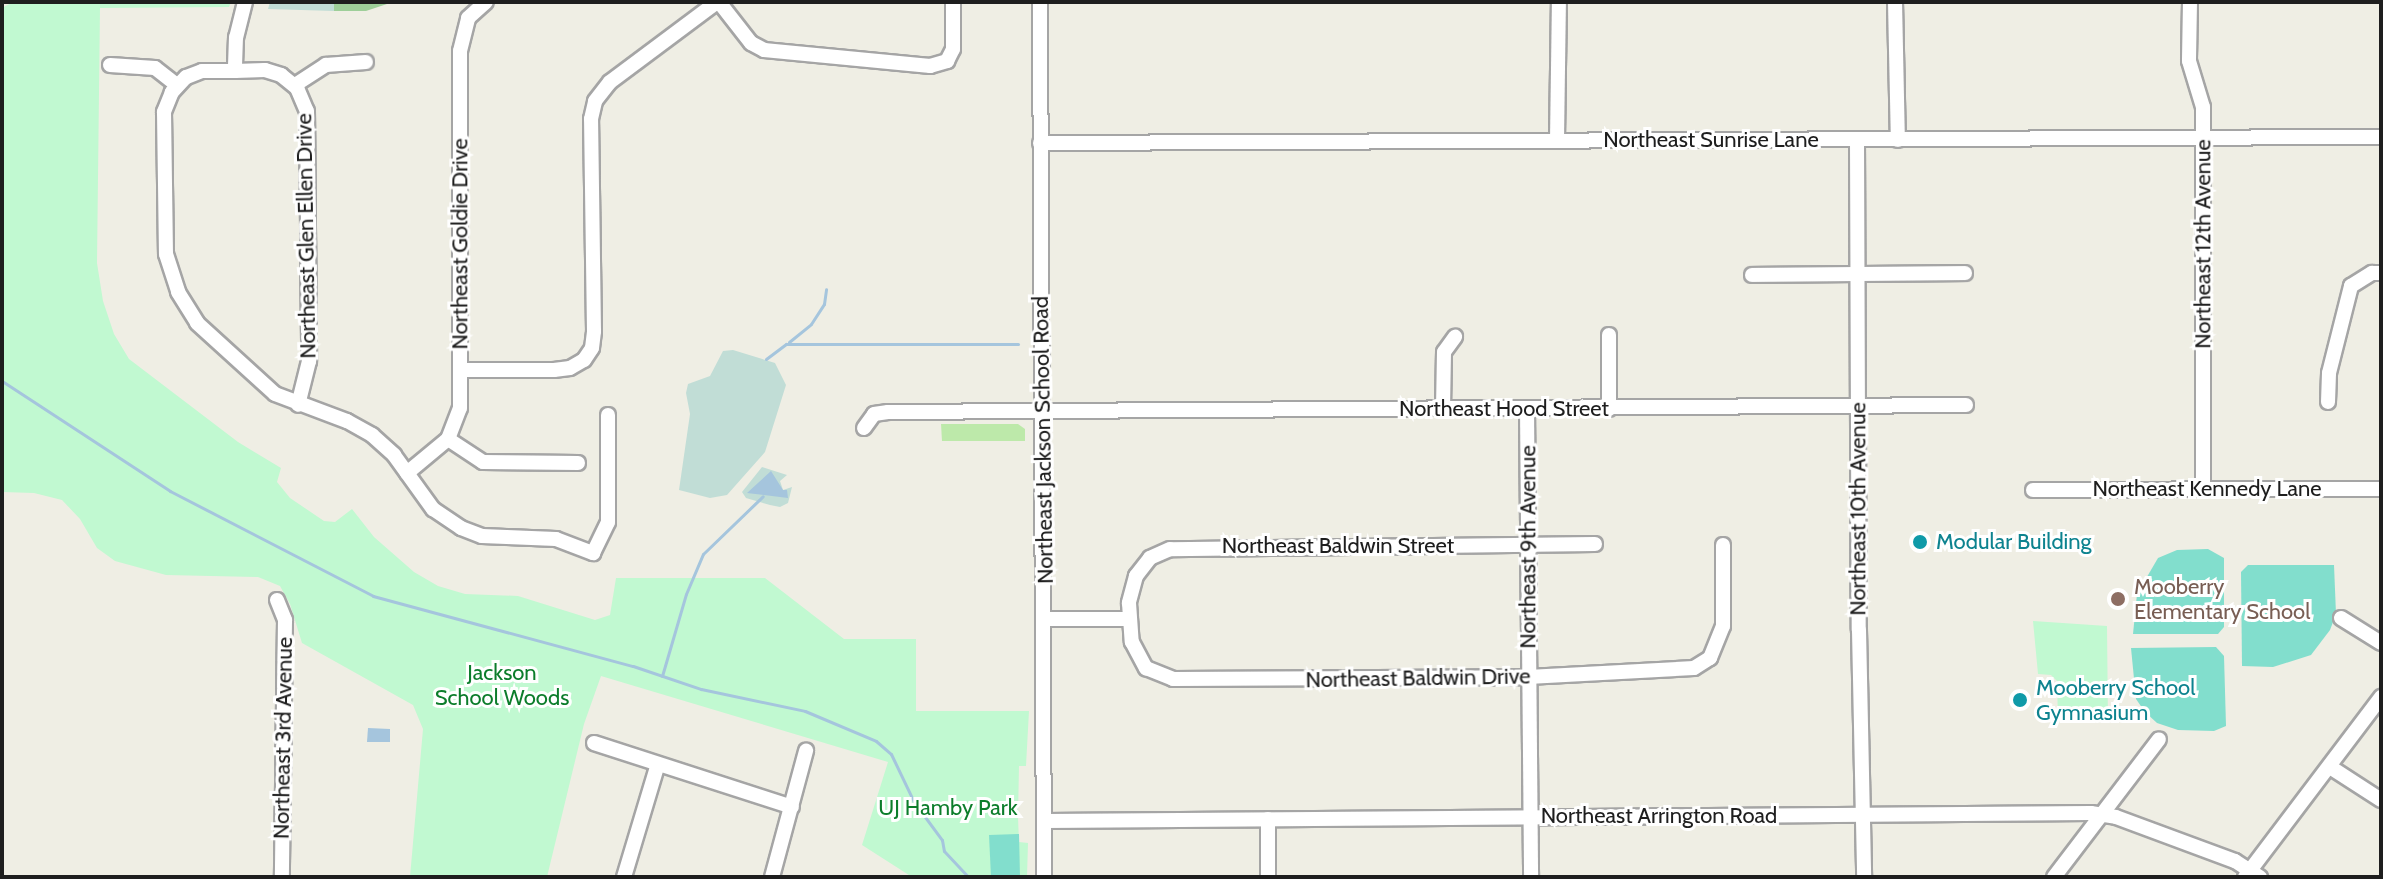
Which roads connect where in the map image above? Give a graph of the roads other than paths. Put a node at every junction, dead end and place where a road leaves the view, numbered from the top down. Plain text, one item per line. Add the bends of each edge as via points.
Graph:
1 (245, 2) edge
2 (486, 2) edge
3 (718, 2) edge
4 (953, 2) edge
5 (1040, 2) edge
6 (1559, 2) edge
7 (1895, 2) edge
8 (2190, 2) edge
9 (366, 62) dead end
10 (110, 65) dead end
11 (235, 71) junction
12 (177, 85) junction
13 (295, 85) junction
14 (2381, 137) edge
15 (2202, 138) junction
16 (1557, 140) junction
17 (1857, 140) junction
18 (1898, 140) junction
19 (1040, 143) junction
20 (1965, 273) dead end
21 (2381, 273) edge
22 (1857, 274) junction
23 (1752, 275) dead end
24 (1609, 335) dead end
25 (1455, 337) dead end
26 (460, 370) junction
27 (2328, 402) dead end
28 (298, 405) junction
29 (1966, 405) dead end
30 (1858, 408) junction
31 (1443, 409) junction
32 (1527, 409) junction
33 (1609, 409) junction
34 (1042, 411) junction
35 (608, 415) dead end
36 (864, 428) dead end
37 (448, 439) junction
38 (578, 463) dead end
39 (407, 473) junction
40 (2203, 489) junction
41 (2381, 489) edge
42 (2033, 490) dead end
43 (1595, 544) dead end
44 (1723, 545) dead end
45 (1527, 546) junction
46 (277, 600) dead end
47 (2341, 618) dead end
48 (1044, 619) junction
49 (1129, 619) junction
50 (2381, 643) edge
51 (1528, 677) junction
52 (2381, 697) edge
53 (2159, 739) dead end
54 (594, 743) dead end
55 (806, 751) dead end
56 (658, 764) junction
57 (2330, 767) junction
58 (2381, 800) edge
59 (792, 807) junction
60 (2102, 814) junction
61 (1864, 815) junction
62 (1531, 817) junction
63 (1268, 819) junction
64 (1046, 821) junction
65 (2252, 875) edge
66 (282, 877) edge
67 (624, 877) edge
68 (772, 877) edge
69 (1044, 877) edge
70 (1268, 877) edge
71 (1531, 877) edge
72 (1864, 877) edge
73 (2054, 877) edge

1 - 11 street
2 - 26 street, Northeast Goldie Drive via 468,18 460,51
3 - 4 street via 751,43 764,50 930,66 947,61 953,49
3 - 26 street via 610,82 595,101 594,331 584,360 554,370
5 - 19 street, Northeast Jackson School Road
6 - 16 street
7 - 18 street
8 - 15 street, Northeast 12th Avenue via 2189,61 2203,107
9 - 13 street via 326,65
10 - 12 street via 155,68
11 - 12 street, Northeast Glen Ellen Drive via 202,71
11 - 13 street, Northeast Glen Ellen Drive via 269,71
12 - 28 street via 164,112 166,254 175,285 189,313 215,340 263,385
13 - 28 street, Northeast Glen Ellen Drive via 305,103 307,131 309,361
14 - 15 street, Northeast Sunrise Lane
15 - 18 street, Northeast Sunrise Lane
15 - 40 street, Northeast 12th Avenue
16 - 17 street, Northeast Sunrise Lane
16 - 19 street, Northeast Sunrise Lane
17 - 18 street, Northeast Sunrise Lane
17 - 22 street, Northeast 10th Avenue
19 - 34 street, Northeast Jackson School Road
20 - 22 street
21 - 27 street via 2351,286
22 - 23 street
22 - 30 street, Northeast 10th Avenue
24 - 33 street
25 - 31 street via 1444,352
26 - 37 street, Northeast Goldie Drive via 460,408
28 - 39 street via 367,431
29 - 30 street, Northeast Hood Street
30 - 33 street, Northeast Hood Street
30 - 61 street, Northeast 10th Avenue
31 - 32 street, Northeast Hood Street
31 - 34 street, Northeast Hood Street
32 - 33 street, Northeast Hood Street
32 - 45 street, Northeast 9th Avenue
34 - 36 street, Northeast Hood Street via 888,412 874,414
34 - 48 street, Northeast Jackson School Road
35 - 39 street via 608,522 593,553 556,539 493,538 466,531 433,509
37 - 38 street via 483,462
37 - 39 street
40 - 41 street, Northeast Kennedy Lane
40 - 42 street, Northeast Kennedy Lane
43 - 45 street, Northeast Baldwin Street
44 - 51 street, Northeast Baldwin Drive via 1723,626 1710,658 1677,670
45 - 49 street, Northeast Baldwin Street via 1170,549 1150,558 1136,576
45 - 51 street, Northeast 9th Avenue
46 - 66 street, Northeast 3rd Avenue via 285,620
47 - 50 street
48 - 49 street
48 - 64 street, Northeast Jackson School Road
49 - 51 street, Northeast Baldwin Drive via 1139,660 1154,673 1173,679
51 - 62 street, Northeast 9th Avenue
52 - 57 street
53 - 60 street
54 - 56 street
55 - 59 street
56 - 59 street
56 - 67 street
57 - 58 street
57 - 65 street
59 - 68 street
60 - 61 street, Northeast Arrington Road
60 - 65 street, Northeast Arrington Road via 2235,861
60 - 73 street
61 - 62 street, Northeast Arrington Road
61 - 72 street, Northeast 10th Avenue
62 - 63 street, Northeast Arrington Road
62 - 71 street, Northeast 9th Avenue
63 - 64 street, Northeast Arrington Road
63 - 70 street
64 - 69 street, Northeast Jackson School Road

